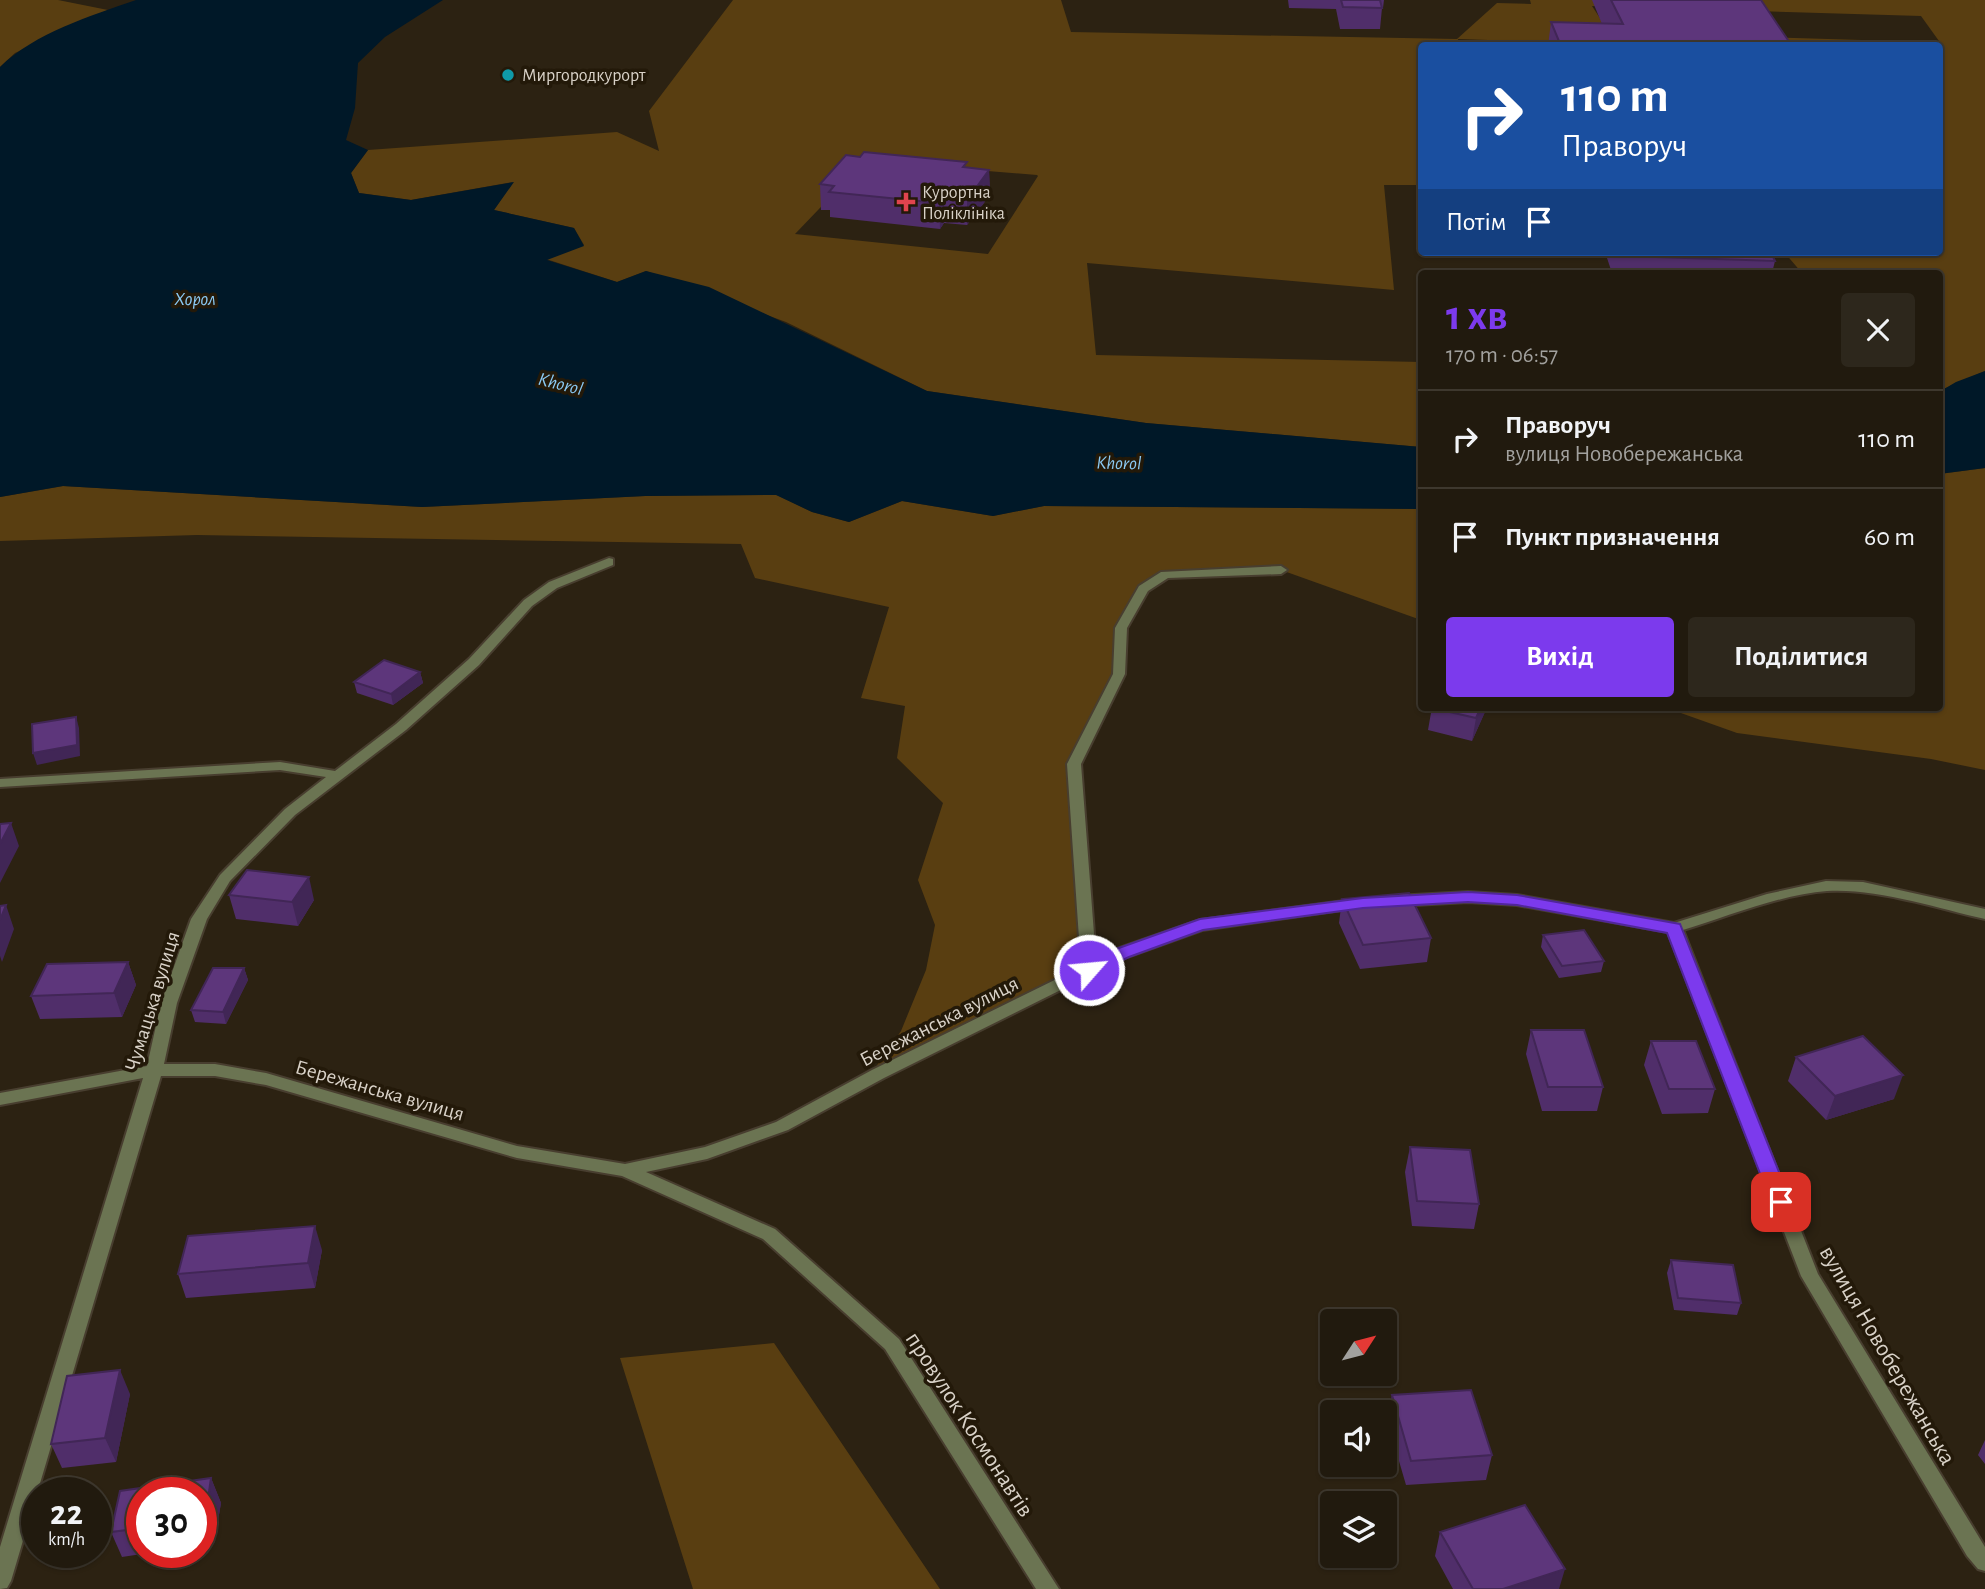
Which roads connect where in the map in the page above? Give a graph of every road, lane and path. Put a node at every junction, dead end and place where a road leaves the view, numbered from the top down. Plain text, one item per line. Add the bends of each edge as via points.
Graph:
1 (609, 562) dead end
2 (1281, 570) dead end
3 (337, 775) junction
4 (0, 783) edge
5 (1985, 914) edge
6 (1674, 928) junction
7 (1089, 970) junction
8 (154, 1070) junction
9 (0, 1099) edge
10 (625, 1170) junction
11 (1985, 1562) edge
12 (0, 1581) edge
13 (1048, 1589) edge

1 - 3 street, Чумацька вулиця via 553,585 528,603 474,662 401,727
2 - 7 street via 1165,575 1143,589 1121,628 1119,674 1074,764
3 - 4 street via 280,766
3 - 8 street, Чумацька вулиця via 290,812 225,878 199,919 169,1003
5 - 6 street, Бережанська вулиця via 1863,887 1826,886 1772,897
6 - 7 street, Бережанська вулиця via 1517,900 1468,897 1363,903 1200,925
6 - 11 street, вулиця Новобережанська via 1810,1276
7 - 10 street, Бережанська вулиця via 782,1126 707,1153
8 - 9 street, Бережанська вулиця
8 - 10 street, Бережанська вулиця via 186,1068 266,1079 517,1152
8 - 12 street, Чумацька вулиця
10 - 13 street, провулок Космонавтів via 769,1234 892,1344

